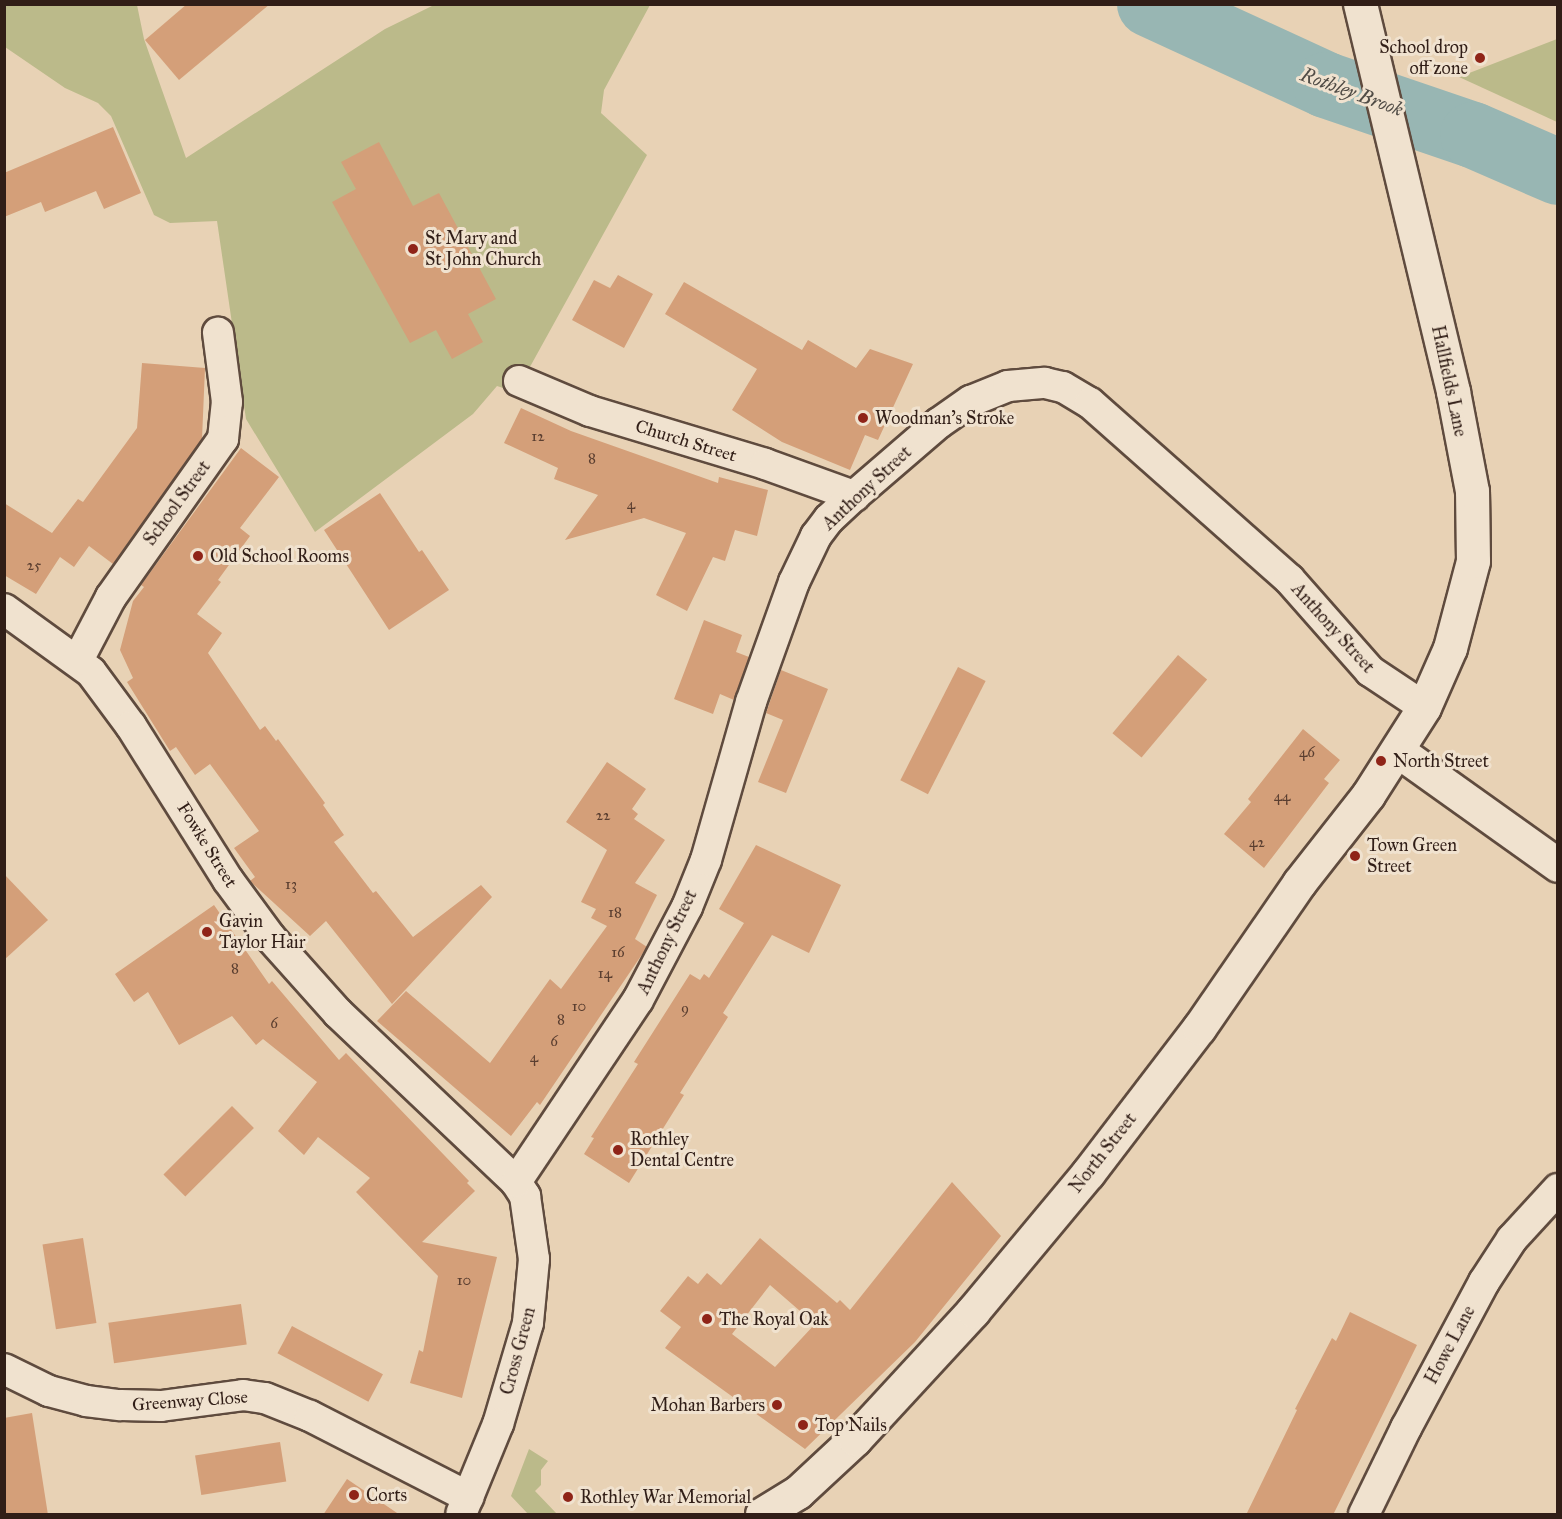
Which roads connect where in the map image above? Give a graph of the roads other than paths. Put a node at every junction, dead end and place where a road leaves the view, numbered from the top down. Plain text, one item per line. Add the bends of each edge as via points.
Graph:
1 (1360, 4) edge
2 (218, 333) dead end
3 (519, 381) dead end
4 (854, 496) junction
5 (4, 609) edge
6 (78, 660) junction
7 (1424, 707) junction
8 (1398, 751) junction
9 (1557, 865) edge
10 (516, 1182) junction
11 (1557, 1190) edge
12 (4, 1369) edge
13 (464, 1506) edge
14 (762, 1515) edge
15 (1364, 1515) edge

1 - 7 street, Hallfields Lane via 1453,392 1474,516 1473,561 1467,592 1450,648
2 - 6 street, School Street via 227,402 223,439 111,597
3 - 4 street, Church Street via 590,411 765,464
4 - 7 street, Anthony Street via 939,423 971,401 1008,386 1045,383 1063,387 1090,402 1289,579 1370,671
4 - 10 street, Anthony Street via 829,519 803,560 751,702 706,860 665,952 638,1000
5 - 6 street, Fowke Street
6 - 10 street, Fowke Street via 120,710 228,880 270,937 338,1013
7 - 8 street, Hallfields Lane
8 - 9 street
8 - 14 street, North Street via 1268,924 1177,1057 1088,1173 973,1311 825,1468 798,1492
10 - 13 street, Cross Green via 525,1196 533,1241 531,1305 498,1424
11 - 15 street, Howe Lane via 1512,1239 1484,1282
12 - 13 street, Greenway Close via 49,1391 121,1405 161,1406 243,1395 265,1398 310,1416

